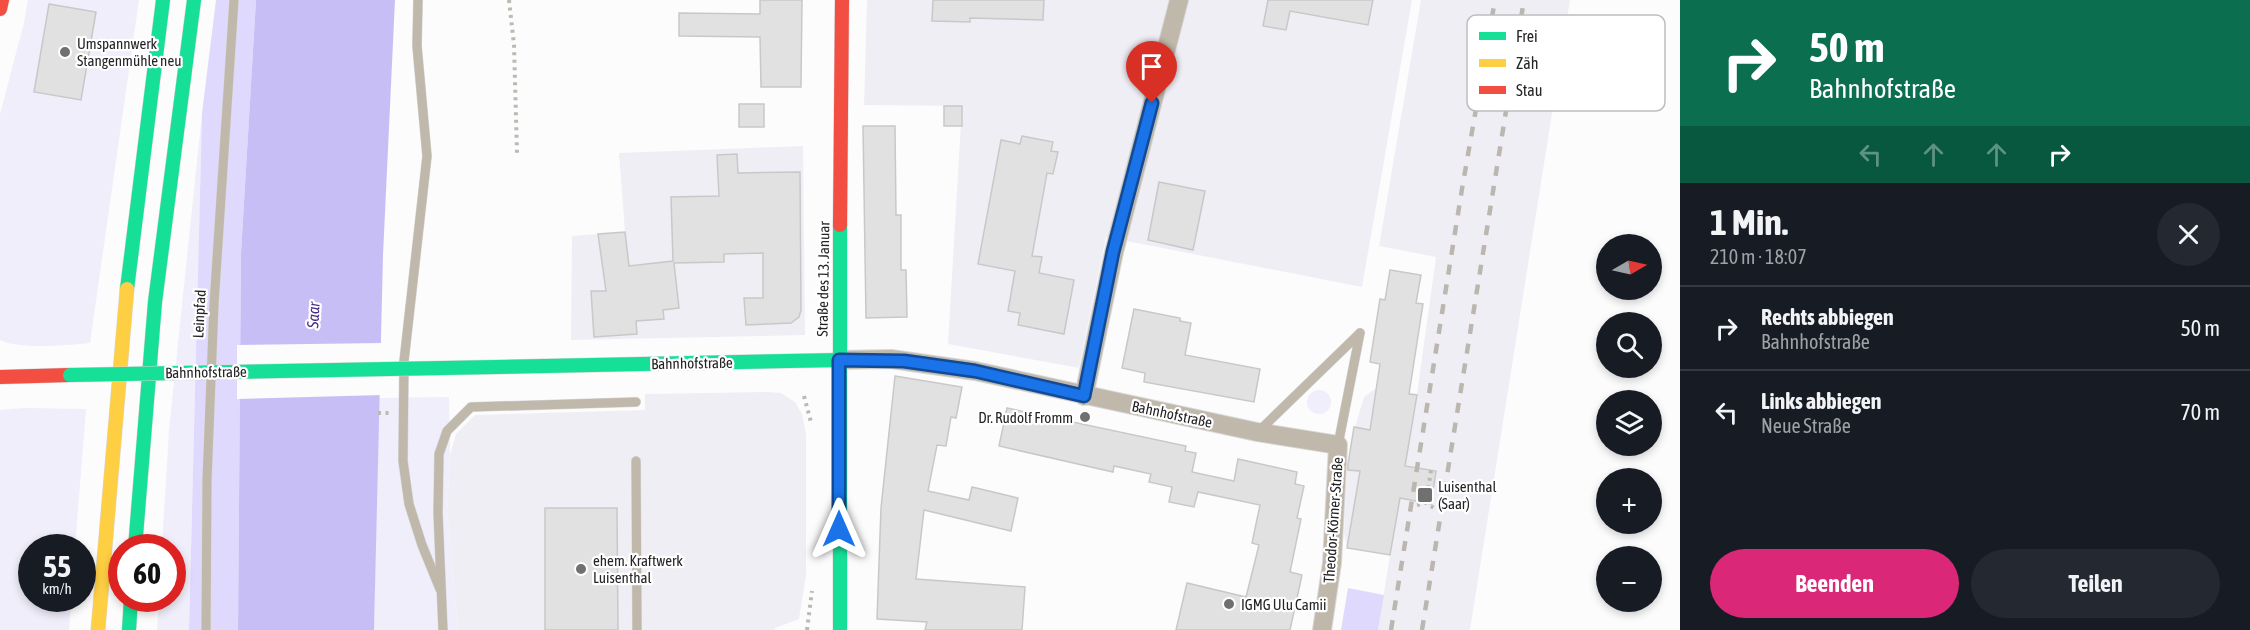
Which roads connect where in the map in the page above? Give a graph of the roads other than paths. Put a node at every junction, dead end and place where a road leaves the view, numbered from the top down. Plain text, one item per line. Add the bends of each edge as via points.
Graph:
1 (2, 0) edge
2 (163, 0) edge
3 (194, 0) edge
4 (234, 0) edge
5 (418, 0) edge
6 (842, 0) edge
7 (1179, 0) edge
8 (0, 9) edge
9 (839, 360) junction
10 (0, 362) edge
11 (0, 377) edge
12 (38, 377) junction
13 (1084, 396) junction
14 (636, 402) dead end
15 (1257, 432) junction
16 (1338, 445) junction
17 (636, 461) dead end
18 (136, 534) edge
19 (440, 589) junction
20 (130, 612) edge
21 (98, 630) edge
22 (129, 630) edge
23 (206, 630) edge
24 (443, 630) edge
25 (637, 630) edge
26 (840, 630) edge
27 (1322, 630) edge

1 - 8 main road
2 - 21 main road via 125,301
3 - 18 main road via 155,302
4 - 23 lane, Leinpfad via 214,304
5 - 19 lane via 417,46 427,156 404,361 403,461 410,504
6 - 9 main road, Straße des 13. Januar
7 - 13 street via 1113,252
9 - 12 main road, Bahnhofstraße, bridge
9 - 13 street, Bahnhofstraße via 904,361 975,371
9 - 26 main road, Straße des 13. Januar
10 - 12 main road, Bahnhofstraße
11 - 12 main road, Bahnhofstraße
13 - 15 street, Bahnhofstraße
14 - 19 lane via 471,407 447,430 439,454
15 - 16 street, Bahnhofstraße
15 - 16 lane via 1360,333
16 - 27 street, Theodor-Körner-Straße via 1332,563
17 - 25 lane
19 - 24 lane
20 - 22 main road

